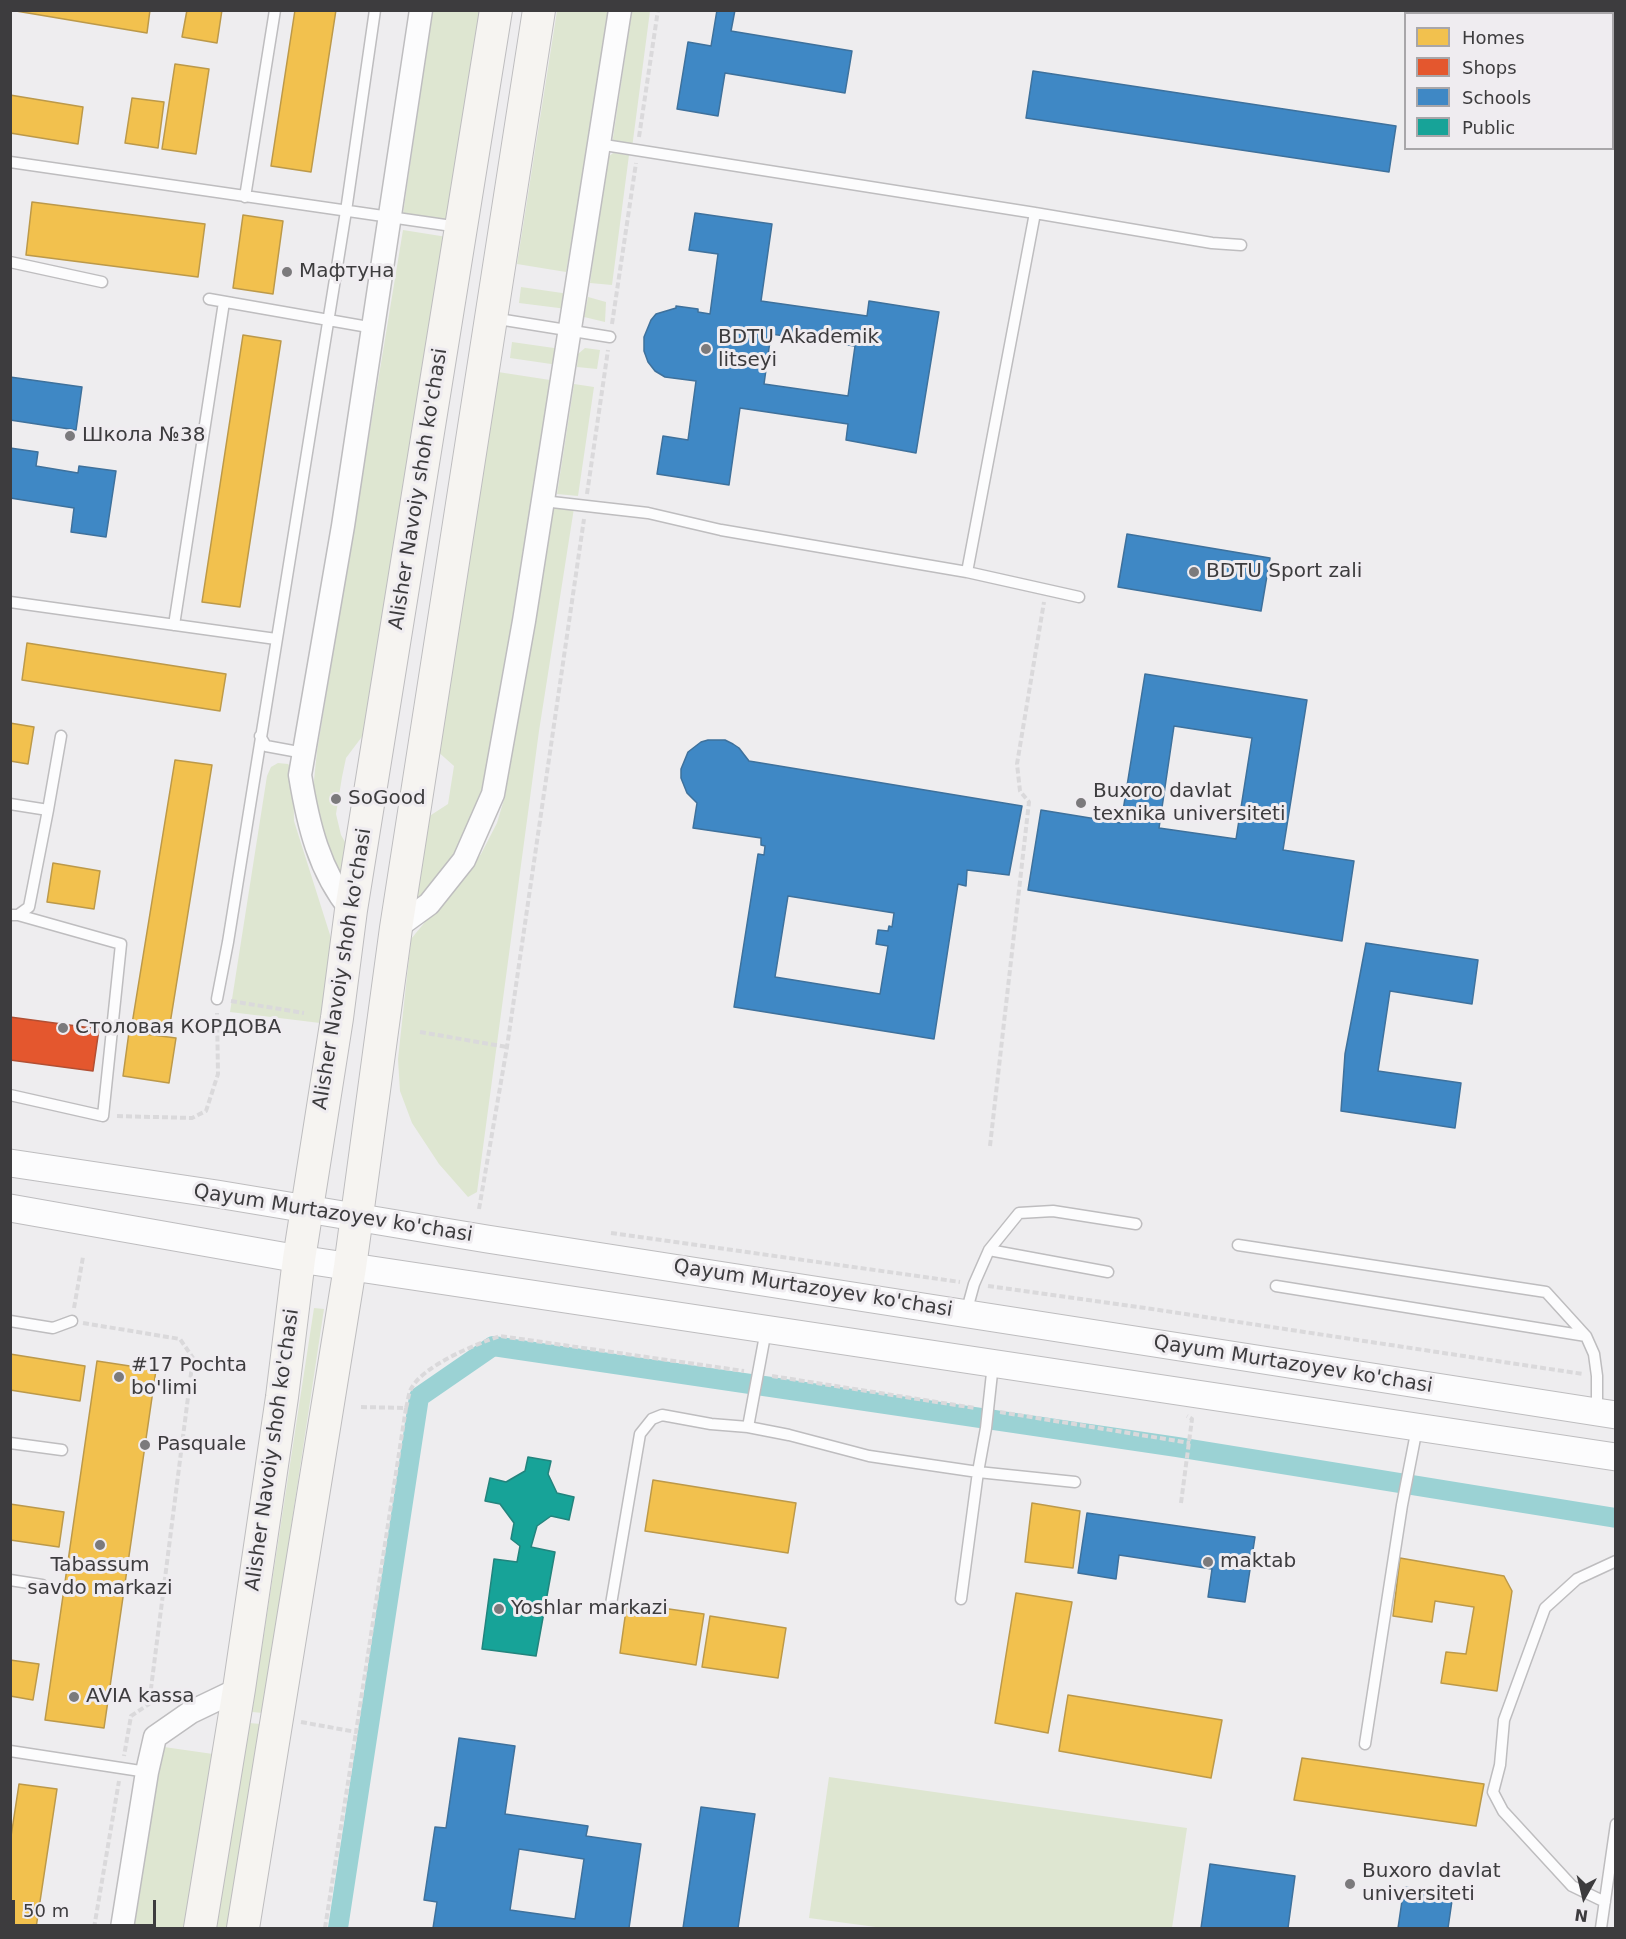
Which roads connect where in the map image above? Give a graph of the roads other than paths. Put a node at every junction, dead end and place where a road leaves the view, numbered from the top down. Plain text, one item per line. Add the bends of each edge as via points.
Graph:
1 (275, 10) edge
2 (375, 10) edge
3 (421, 10) edge
4 (496, 10) edge
5 (539, 10) edge
6 (620, 10) edge
7 (598, 144) junction
8 (10, 162) edge
9 (244, 197) junction
10 (346, 211) junction
11 (1035, 213) junction
12 (391, 216) junction
13 (462, 227) junction
14 (1241, 244) dead end
15 (10, 262) edge
16 (102, 282) dead end
17 (209, 299) dead end
18 (224, 302) junction
19 (492, 318) junction
20 (328, 319) junction
21 (374, 328) junction
22 (569, 331) junction
23 (610, 337) road end
24 (543, 501) junction
25 (967, 572) junction
26 (1079, 597) dead end
27 (10, 602) edge
28 (174, 625) junction
29 (276, 639) junction
30 (62, 735) dead end
31 (260, 736) junction
32 (304, 753) junction
33 (10, 804) edge
34 (48, 810) junction
35 (351, 910) junction
36 (14, 915) edge
37 (396, 928) junction
38 (217, 999) road end
39 (10, 1095) edge
40 (10, 1163) edge
41 (10, 1208) edge
42 (306, 1210) junction
43 (356, 1218) junction
44 (1136, 1224) dead end
45 (1238, 1245) dead end
46 (989, 1250) junction
47 (299, 1259) junction
48 (350, 1267) junction
49 (1108, 1272) dead end
50 (1276, 1286) dead end
51 (966, 1313) junction
52 (10, 1321) edge
53 (72, 1321) road end
54 (766, 1329) junction
55 (1586, 1336) junction
56 (993, 1363) junction
57 (1606, 1413) edge
58 (748, 1427) junction
59 (1415, 1437) junction
60 (10, 1443) edge
61 (62, 1450) dead end
62 (1616, 1457) edge
63 (978, 1472) junction
64 (1075, 1482) dead end
65 (1616, 1561) edge
66 (10, 1580) edge
67 (42, 1585) dead end
68 (961, 1599) dead end
69 (611, 1604) dead end
70 (238, 1689) junction
71 (1365, 1744) dead end
72 (10, 1751) edge
73 (147, 1772) junction
74 (1616, 1824) edge
75 (1608, 1907) edge
76 (122, 1929) edge
77 (200, 1929) edge
78 (243, 1929) edge
79 (1601, 1929) edge

1 - 9 lane
2 - 10 lane
3 - 12 street
4 - 13 main road, Alisher Navoiy shoh ko'chasi
5 - 19 main road
6 - 7 street
7 - 11 lane
7 - 22 street
8 - 9 lane
9 - 10 lane
10 - 12 lane
10 - 20 lane
11 - 14 lane via 1212,243
11 - 25 lane
12 - 13 lane
12 - 21 street
13 - 35 main road, Alisher Navoiy shoh ko'chasi
15 - 16 lane
17 - 18 lane
18 - 20 lane
18 - 28 lane
19 - 22 lane
19 - 37 main road
20 - 21 lane
20 - 29 lane
21 - 32 street
22 - 23 lane
22 - 24 street
24 - 25 lane via 648,513 721,530
24 - 37 street via 493,794 464,860 429,904
25 - 26 lane
27 - 28 lane
28 - 29 lane
29 - 31 lane
30 - 34 lane
31 - 32 lane via 266,746
31 - 38 lane
32 - 35 street via 300,774 311,831 329,878
33 - 34 lane
34 - 36 lane via 29,907
35 - 42 main road, Alisher Navoiy shoh ko'chasi
36 - 39 lane via 121,944 103,1116
37 - 43 main road
40 - 42 street, Qayum Murtazoyev ko'chasi
41 - 47 street
42 - 43 street, Qayum Murtazoyev ko'chasi
42 - 47 main road, Alisher Navoiy shoh ko'chasi
43 - 48 main road
43 - 51 street, Qayum Murtazoyev ko'chasi
44 - 46 lane via 1053,1211 1020,1213
45 - 55 lane via 1546,1292
46 - 49 lane
46 - 51 lane
47 - 48 street
47 - 70 main road, Alisher Navoiy shoh ko'chasi
48 - 54 street
48 - 78 main road
50 - 55 lane
51 - 57 street, Qayum Murtazoyev ko'chasi
52 - 53 lane via 53,1328
54 - 56 street
54 - 58 lane
55 - 57 lane via 1594,1354
56 - 59 street
56 - 63 lane
58 - 63 lane via 869,1456
58 - 69 lane via 662,1415 652,1419 640,1434
59 - 62 street
59 - 71 lane
60 - 61 lane
63 - 64 lane
63 - 68 lane
65 - 75 lane via 1577,1579 1545,1608 1504,1720 1493,1792 1503,1811 1572,1886
66 - 67 lane
70 - 73 street via 192,1712 155,1737
70 - 77 main road, Alisher Navoiy shoh ko'chasi
72 - 73 lane
73 - 76 street
74 - 75 lane
75 - 79 lane

